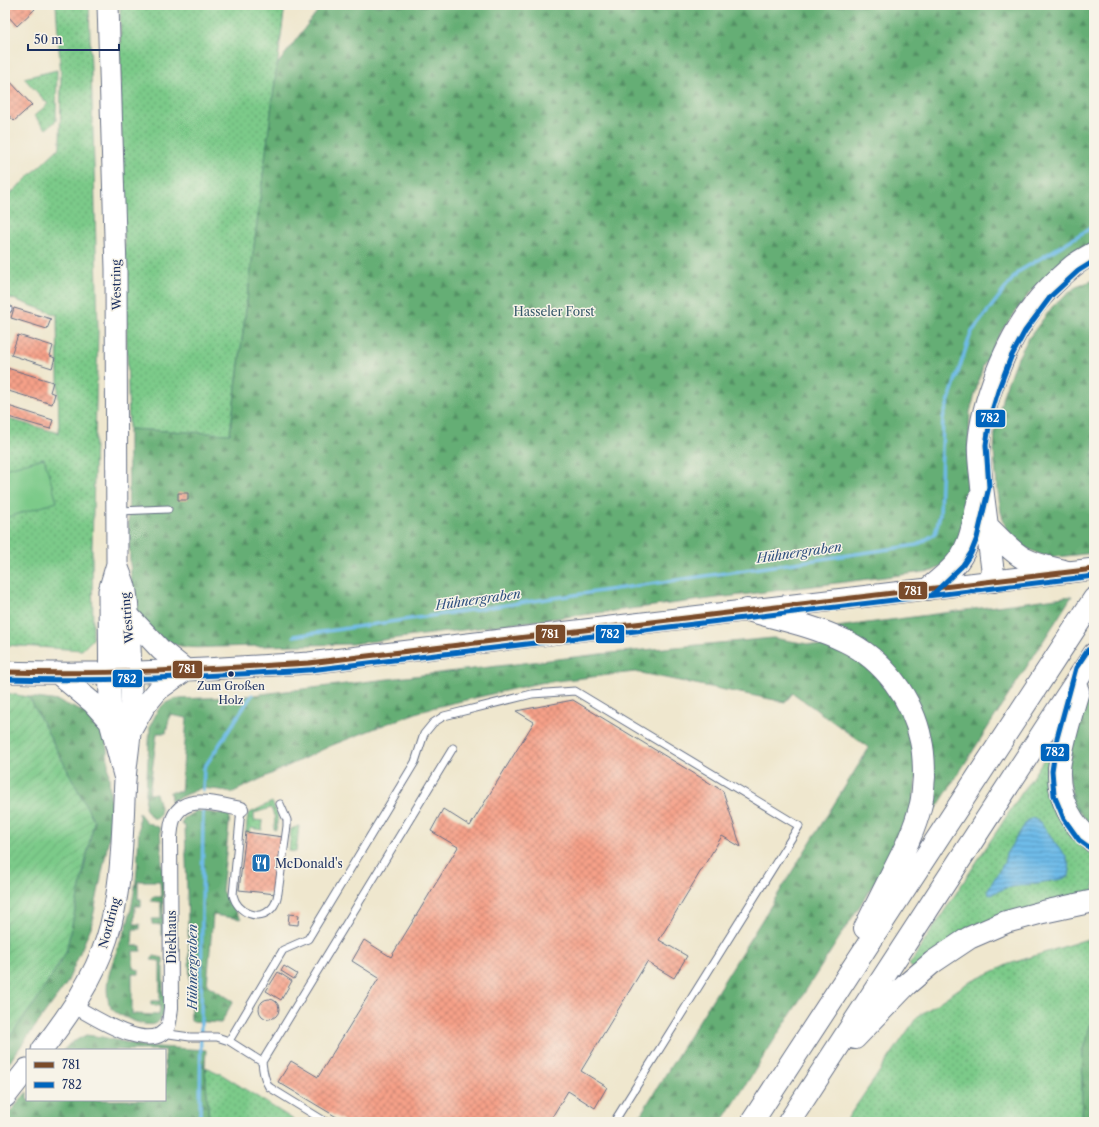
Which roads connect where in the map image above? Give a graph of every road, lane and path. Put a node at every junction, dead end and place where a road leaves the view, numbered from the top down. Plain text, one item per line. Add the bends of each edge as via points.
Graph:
1 (108, 5) edge
2 (1094, 253) edge
3 (1094, 269) edge
4 (1046, 292) junction
5 (982, 486) junction
6 (168, 509) dead end
7 (117, 511) junction
8 (987, 526) junction
9 (117, 564) junction
10 (1094, 569) edge
11 (1068, 572) junction
12 (994, 581) junction
13 (928, 589) junction
14 (1094, 599) edge
15 (747, 610) junction
16 (128, 615) junction
17 (1089, 662) edge
18 (186, 670) junction
19 (5, 672) edge
20 (57, 673) junction
21 (109, 673) junction
22 (131, 673) junction
23 (110, 722) junction
24 (130, 732) junction
25 (453, 748) dead end
26 (125, 779) junction
27 (280, 804) dead end
28 (241, 809) joint
29 (1094, 842) edge
30 (1094, 901) edge
31 (74, 1006) junction
32 (813, 1029) junction
33 (162, 1033) junction
34 (229, 1042) junction
35 (43, 1049) edge
36 (262, 1062) junction
37 (26, 1070) edge
38 (816, 1079) junction
39 (5, 1097) edge
40 (326, 1122) edge
41 (614, 1122) edge
42 (752, 1122) edge
43 (788, 1122) edge

1 - 7 main road, Westring via 116,269
2 - 4 highway via 1074,265
3 - 4 highway via 1080,273
4 - 5 highway via 1019,327 992,386 984,412 979,445
5 - 8 highway
5 - 13 highway via 964,550 948,572
6 - 7 lane
7 - 9 main road, Westring
8 - 11 highway via 1025,559
8 - 12 highway
9 - 16 main road, Westring via 125,588
9 - 21 main road, Westring via 109,591
10 - 11 main road
11 - 12 main road
12 - 13 main road
13 - 15 main road
14 - 32 highway
15 - 18 main road via 310,663
15 - 32 highway via 825,632 846,641 876,661 904,696 921,740 924,782 915,827
16 - 18 main road via 161,650
16 - 22 main road, Westring
17 - 29 highway via 1064,740 1059,771 1061,793 1070,816 1084,835
17 - 38 highway
18 - 22 main road
18 - 24 main road via 158,690 148,701
19 - 20 main road
20 - 21 main road
20 - 23 main road via 93,703
21 - 22 main road
21 - 23 main road, Nordring
22 - 24 main road, Nordring
23 - 26 main road, Nordring
24 - 26 main road, Nordring
25 - 36 lane
26 - 31 main road, Nordring via 120,878 113,919 98,961
27 - 28 lane via 287,826 276,902 268,912 255,916 240,908 232,895
28 - 33 street, Diekhaus via 205,802 191,803 183,806 171,823 171,1008 170,1019
30 - 38 highway via 1006,922 969,938 933,962 906,985
31 - 33 street via 131,1035 154,1037
31 - 35 main road, Nordring
32 - 42 highway
33 - 34 lane via 197,1038 217,1037
34 - 36 lane
34 - 41 lane via 283,950 308,939 415,762 424,734 432,723 444,716 532,694 575,691 799,826
36 - 40 lane via 269,1087
37 - 39 main road
38 - 43 highway

